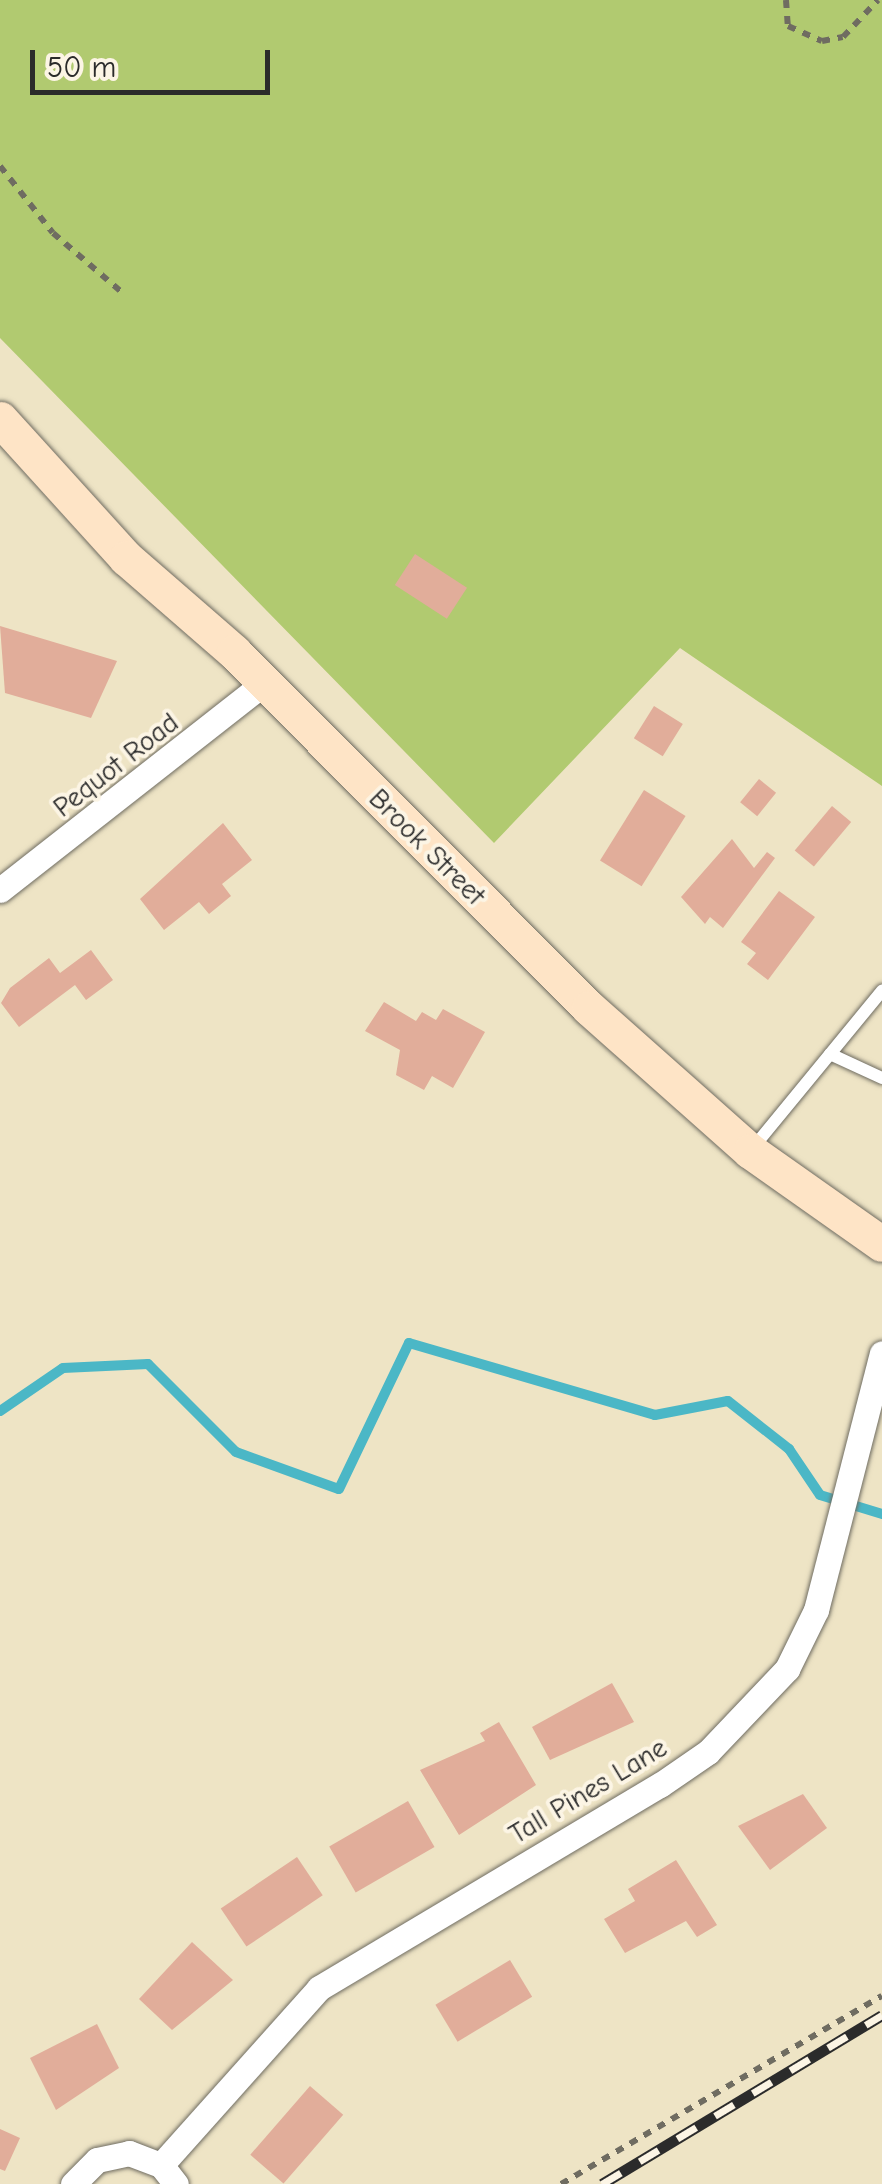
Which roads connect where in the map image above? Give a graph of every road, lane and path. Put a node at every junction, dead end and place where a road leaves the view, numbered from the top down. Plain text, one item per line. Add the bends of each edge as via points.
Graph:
1 (786, 0) edge
2 (878, 0) edge
3 (0, 166) edge
4 (124, 295) dead end
5 (0, 419) edge
6 (264, 682) junction
7 (0, 890) edge
8 (882, 991) edge
9 (830, 1054) junction
10 (882, 1078) edge
11 (750, 1151) junction
12 (882, 1244) edge
13 (882, 1353) edge
14 (882, 1996) edge
15 (168, 2175) edge
16 (72, 2184) edge
17 (561, 2184) edge

1 - 2 path via 788,26 822,40 843,37
3 - 4 path via 53,233
5 - 6 main road, Brook Street via 126,558
6 - 7 street, Pequot Road
6 - 11 main road, Brook Street via 589,1008
8 - 9 lane
9 - 10 lane
9 - 11 lane
11 - 12 main road, Brook Street
13 - 15 street, Tall Pines Lane via 840,1528 787,1669 708,1752 319,1988
14 - 17 path
15 - 16 street, Tall Pines Lane via 113,2154

